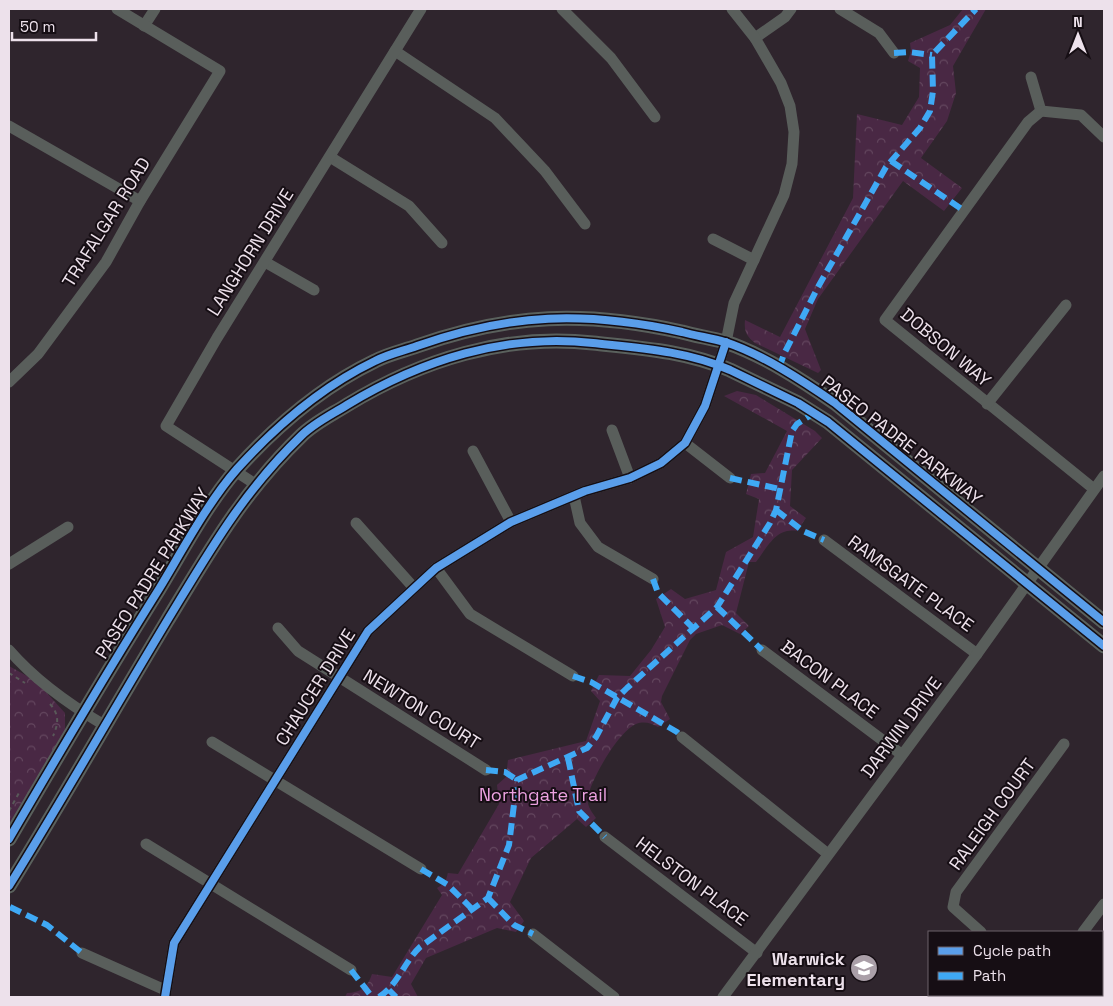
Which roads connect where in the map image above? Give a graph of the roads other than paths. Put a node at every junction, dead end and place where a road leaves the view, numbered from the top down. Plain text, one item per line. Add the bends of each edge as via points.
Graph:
1 (117, 9) edge
2 (155, 9) edge
3 (421, 9) edge
4 (562, 9) edge
5 (732, 9) edge
6 (791, 9) edge
7 (840, 9) edge
8 (144, 26) junction
9 (755, 38) junction
10 (395, 51) junction
11 (894, 53) dead end
12 (1030, 77) dead end
13 (1041, 111) junction
14 (655, 117) dead end
15 (9, 126) edge
16 (1104, 137) edge
17 (330, 158) junction
18 (140, 201) junction
19 (584, 224) dead end
20 (714, 239) dead end
21 (442, 243) dead end
22 (754, 260) junction
23 (265, 262) junction
24 (314, 290) dead end
25 (1066, 305) dead end
26 (726, 342) junction
27 (719, 365) junction
28 (9, 382) edge
29 (987, 404) junction
30 (612, 430) dead end
31 (685, 443) junction
32 (473, 451) dead end
33 (236, 471) junction
34 (1104, 476) edge
35 (630, 478) junction
36 (730, 478) dead end
37 (255, 484) junction
38 (1094, 489) junction
39 (574, 496) junction
40 (511, 522) junction
41 (356, 524) dead end
42 (68, 527) dead end
43 (824, 540) dead end
44 (9, 564) edge
45 (436, 568) junction
46 (1037, 568) junction
47 (653, 579) dead end
48 (1028, 584) junction
49 (414, 588) junction
50 (1104, 622) edge
51 (278, 628) dead end
52 (1104, 646) edge
53 (9, 650) edge
54 (762, 650) dead end
55 (977, 654) junction
56 (573, 676) dead end
57 (340, 677) junction
58 (82, 712) junction
59 (104, 725) junction
60 (682, 736) dead end
61 (212, 742) dead end
62 (1064, 744) dead end
63 (902, 754) junction
64 (486, 770) dead end
65 (274, 780) junction
66 (605, 837) dead end
67 (9, 839) edge
68 (146, 844) dead end
69 (828, 854) junction
70 (422, 869) dead end
71 (209, 885) junction
72 (9, 886) edge
73 (1104, 904) edge
74 (980, 931) edge
75 (1084, 931) edge
76 (533, 934) dead end
77 (82, 953) dead end
78 (758, 953) junction
79 (351, 970) dead end
80 (165, 994) edge
81 (614, 997) edge
82 (723, 997) edge

1 - 8 street
2 - 8 street
3 - 10 street, LANGHORN DRIVE
4 - 14 street via 612,58
5 - 9 street, CHAUCER DRIVE
6 - 9 street
7 - 11 street via 879,33
8 - 18 street, TRAFALGAR ROAD via 220,70
9 - 22 street, CHAUCER DRIVE via 781,83 790,106 794,132 792,164 784,195
10 - 17 street, LANGHORN DRIVE
10 - 19 street via 495,118 545,171
12 - 13 street
13 - 16 street via 1081,116
13 - 29 street, DOBSON WAY via 1028,122 884,320
15 - 18 street
17 - 21 street via 409,206
17 - 23 street, LANGHORN DRIVE
18 - 28 street, TRAFALGAR ROAD via 106,262 38,354
20 - 22 street
22 - 26 street, CHAUCER DRIVE via 734,303
23 - 24 street
23 - 33 street, LANGHORN DRIVE via 166,426
25 - 29 street
26 - 27 street, CHAUCER DRIVE
26 - 33 main road, PASEO PADRE PARKWAY via 636,322 577,317 521,321 447,335 376,360 328,389 290,417
26 - 46 main road, PASEO PADRE PARKWAY via 802,380 835,403
27 - 31 street, CHAUCER DRIVE via 705,406
27 - 37 main road, PASEO PADRE PARKWAY via 657,350 563,340 474,350 416,369 363,395 308,430
27 - 48 main road, PASEO PADRE PARKWAY via 798,403 828,422
29 - 38 street, DOBSON WAY
30 - 35 street
31 - 35 street, CHAUCER DRIVE via 660,463
31 - 36 street
32 - 40 street
33 - 37 street, LANGHORN DRIVE
33 - 58 main road, PASEO PADRE PARKWAY
34 - 38 street, DARWIN DRIVE
35 - 39 street, CHAUCER DRIVE
37 - 59 main road, PASEO PADRE PARKWAY via 224,526
38 - 46 street, DARWIN DRIVE
39 - 40 street, CHAUCER DRIVE
39 - 47 street via 580,524 598,547
40 - 45 street, CHAUCER DRIVE
41 - 49 street
42 - 44 street
43 - 55 street, RAMSGATE PLACE
45 - 49 street, CHAUCER DRIVE
45 - 56 street via 470,614
46 - 48 street, DARWIN DRIVE
46 - 50 main road, PASEO PADRE PARKWAY
48 - 52 main road, PASEO PADRE PARKWAY
48 - 55 street, DARWIN DRIVE
49 - 57 street, CHAUCER DRIVE via 368,631
51 - 57 street, NEWTON COURT via 298,651
53 - 58 street via 24,668
54 - 63 street, BACON PLACE
55 - 63 street, DARWIN DRIVE
57 - 64 street, NEWTON COURT
57 - 65 street, CHAUCER DRIVE
58 - 59 street
58 - 67 main road, PASEO PADRE PARKWAY
59 - 72 main road, PASEO PADRE PARKWAY
60 - 69 street
61 - 65 street
62 - 74 street, RALEIGH COURT via 956,892 953,907
63 - 69 street, DARWIN DRIVE
65 - 70 street
65 - 71 street, CHAUCER DRIVE
66 - 78 street, HELSTON PLACE
68 - 71 street
69 - 78 street, DARWIN DRIVE
71 - 79 street
71 - 80 street, CHAUCER DRIVE via 174,943
73 - 75 street
76 - 81 street
77 - 80 street
78 - 82 street, DARWIN DRIVE

